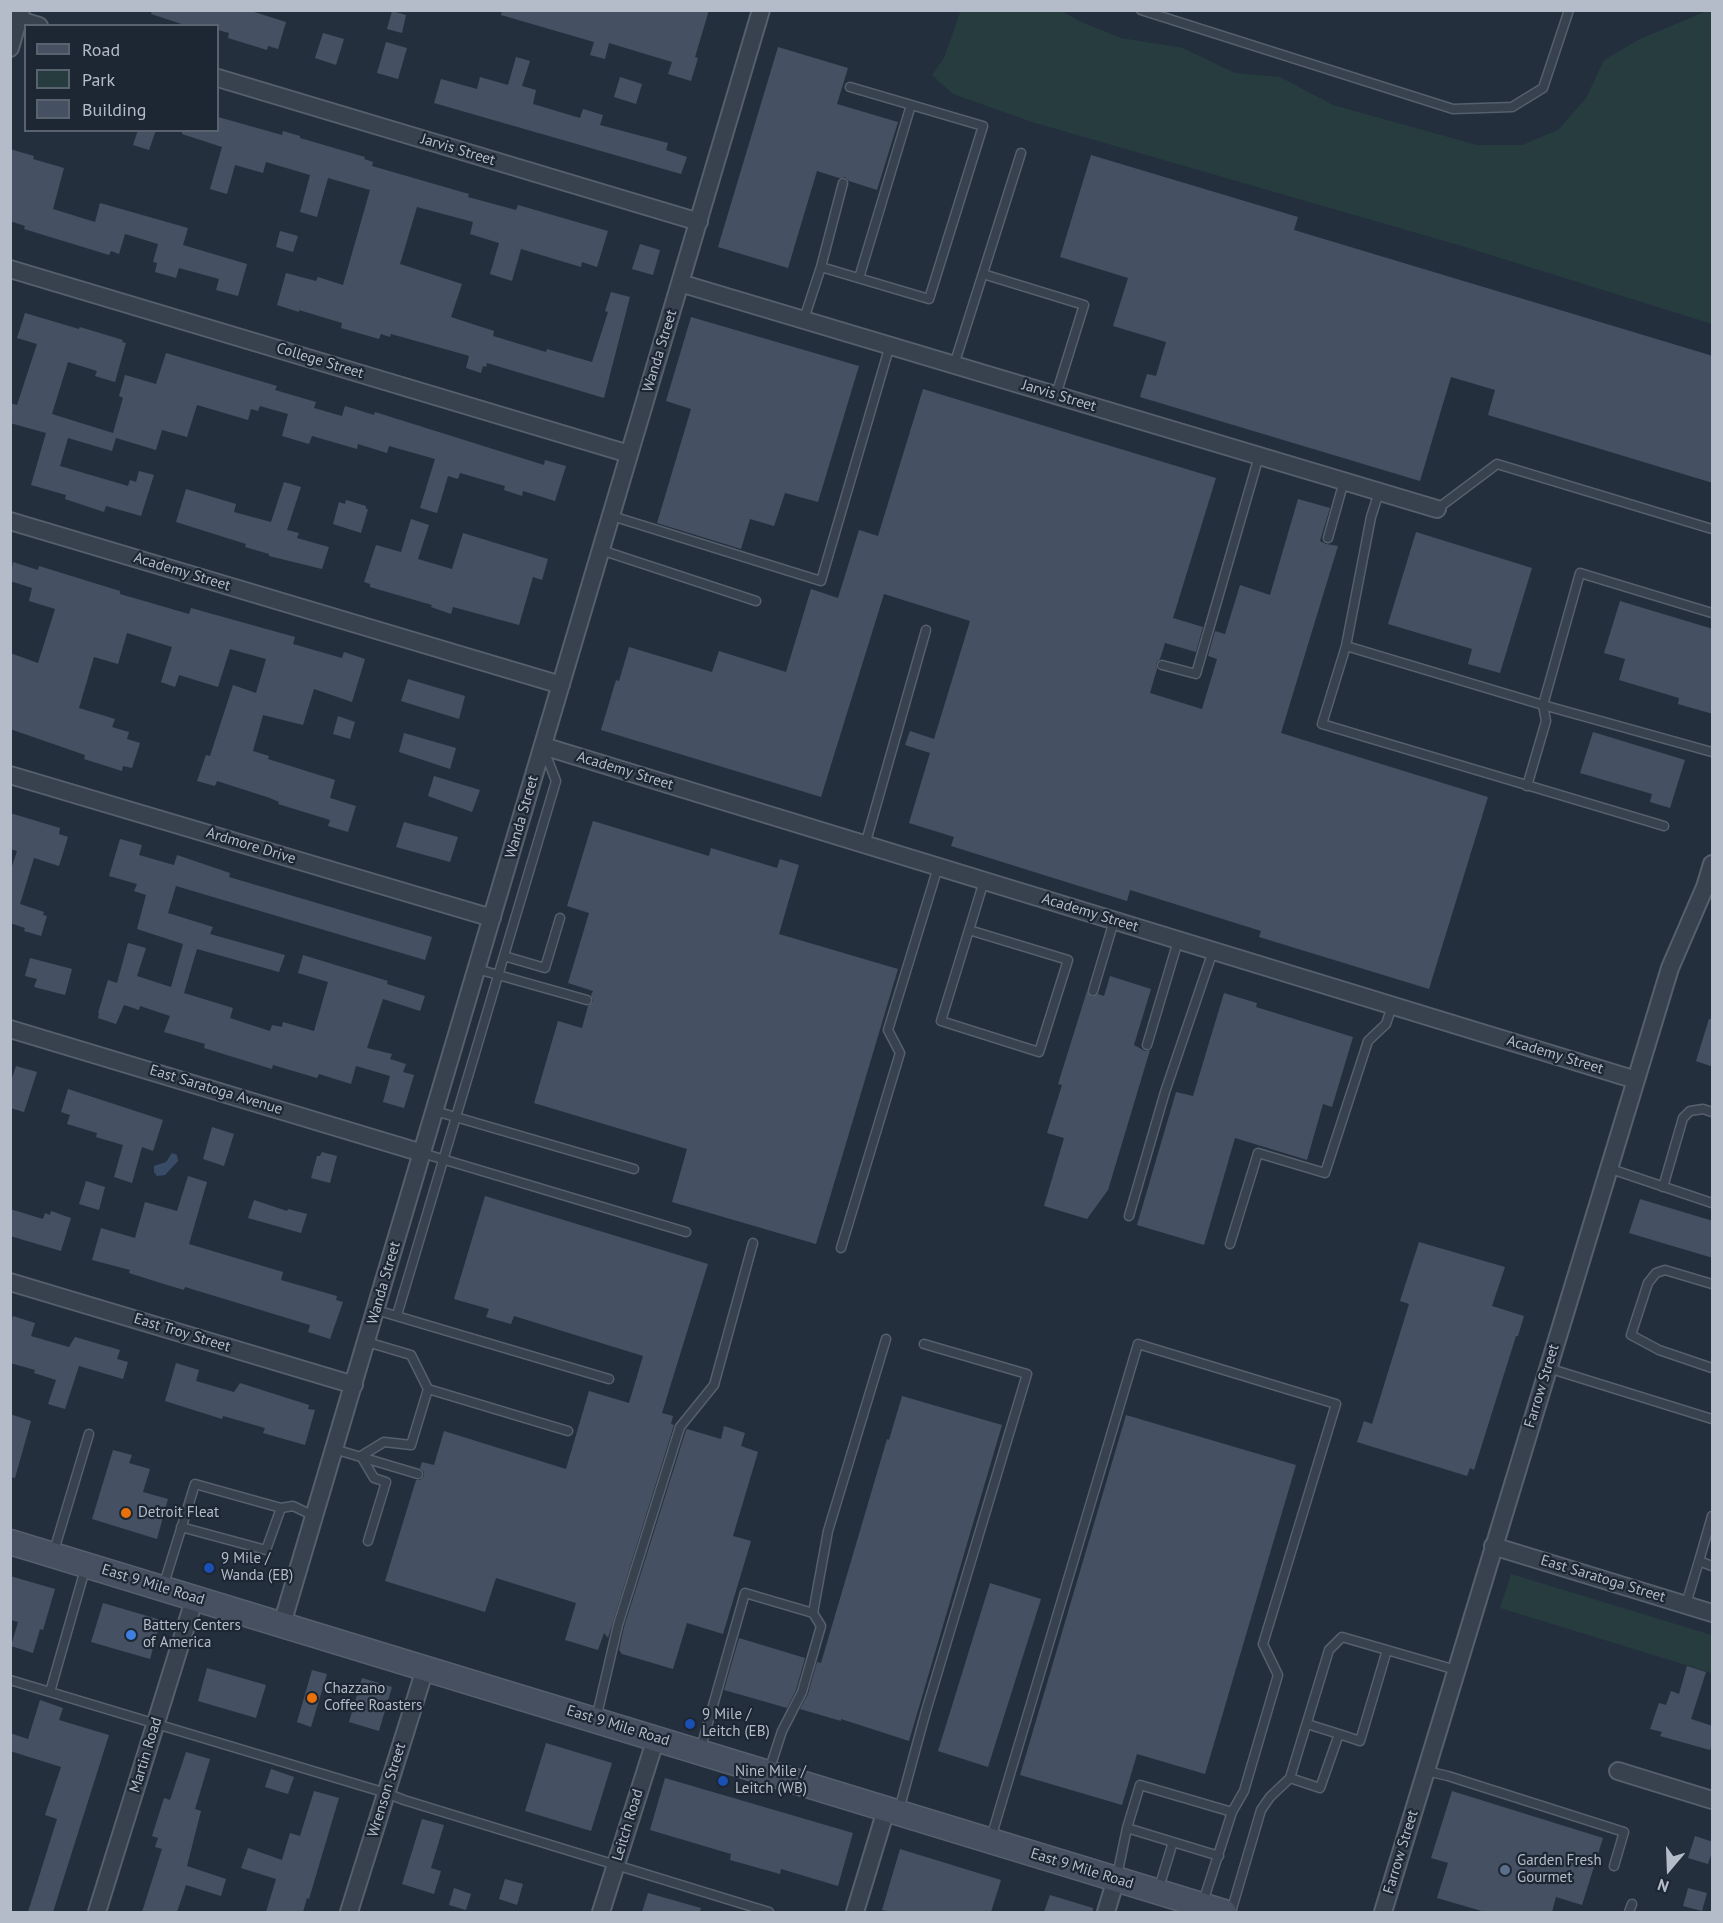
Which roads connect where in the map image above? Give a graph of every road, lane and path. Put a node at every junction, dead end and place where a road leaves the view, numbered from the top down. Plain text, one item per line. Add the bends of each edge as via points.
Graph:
1 (761, 10) edge
2 (1141, 10) edge
3 (1569, 10) edge
4 (17, 16) edge
5 (35, 24) edge
6 (10, 48) edge
7 (219, 78) edge
8 (850, 87) dead end
9 (911, 105) junction
10 (1021, 153) dead end
11 (843, 183) dead end
12 (699, 222) junction
13 (821, 267) junction
14 (10, 269) edge
15 (983, 273) junction
16 (859, 278) junction
17 (680, 283) junction
18 (804, 319) junction
19 (890, 345) junction
20 (954, 365) junction
21 (1056, 395) junction
22 (629, 454) junction
23 (1258, 456) junction
24 (1344, 481) junction
25 (1379, 492) junction
26 (1437, 509) joint
27 (612, 516) junction
28 (10, 521) edge
29 (1713, 529) edge
30 (1328, 538) dead end
31 (601, 550) junction
32 (756, 601) dead end
33 (1713, 613) edge
34 (926, 630) dead end
35 (1346, 646) junction
36 (1162, 665) dead end
37 (561, 685) junction
38 (1543, 705) junction
39 (543, 746) junction
40 (1713, 752) edge
41 (10, 775) edge
42 (1527, 786) junction
43 (1664, 826) dead end
44 (865, 845) junction
45 (1713, 864) edge
46 (939, 867) junction
47 (984, 881) junction
48 (492, 918) junction
49 (560, 918) dead end
50 (1114, 921) junction
51 (969, 930) junction
52 (1178, 940) junction
53 (1213, 951) junction
54 (504, 956) junction
55 (477, 969) junction
56 (499, 974) junction
57 (1094, 991) dead end
58 (586, 1000) dead end
59 (1392, 1006) junction
60 (10, 1029) edge
61 (1147, 1046) dead end
62 (1636, 1080) junction
63 (435, 1111) junction
64 (1713, 1112) edge
65 (456, 1116) junction
66 (422, 1153) junction
67 (444, 1158) junction
68 (1608, 1168) junction
69 (634, 1169) dead end
70 (1664, 1187) junction
71 (1713, 1203) edge
72 (1129, 1216) dead end
73 (686, 1232) dead end
74 (753, 1243) dead end
75 (1230, 1244) dead end
76 (841, 1248) dead end
77 (10, 1282) edge
78 (1713, 1284) edge
79 (376, 1310) junction
80 (397, 1315) junction
81 (886, 1339) dead end
82 (367, 1342) junction
83 (924, 1344) dead end
84 (1548, 1368) junction
85 (1713, 1368) edge
86 (609, 1378) dead end
87 (354, 1385) junction
88 (428, 1389) junction
89 (1713, 1419) edge
90 (567, 1431) dead end
91 (89, 1434) dead end
92 (334, 1449) junction
93 (361, 1456) junction
94 (418, 1474) dead end
95 (281, 1508) junction
96 (314, 1516) junction
97 (1713, 1516) edge
98 (181, 1527) junction
99 (368, 1541) dead end
100 (10, 1542) edge
101 (1493, 1546) junction
102 (53, 1554) junction
103 (1699, 1561) junction
104 (86, 1564) junction
105 (1713, 1566) edge
106 (163, 1587) junction
107 (195, 1597) junction
108 (1686, 1604) junction
109 (813, 1613) junction
110 (1713, 1613) edge
111 (282, 1624) junction
112 (1387, 1650) junction
113 (425, 1669) junction
114 (1456, 1670) junction
115 (10, 1680) edge
116 (50, 1692) junction
117 (596, 1719) junction
118 (1307, 1724) junction
119 (156, 1725) junction
120 (1338, 1734) junction
121 (656, 1738) junction
122 (700, 1751) junction
123 (1426, 1771) junction
124 (1618, 1771) dead end
125 (769, 1772) junction
126 (1290, 1778) junction
127 (386, 1792) junction
128 (1713, 1800) edge
129 (892, 1812) junction
130 (1232, 1812) junction
131 (1127, 1828) junction
132 (990, 1841) junction
133 (1173, 1842) junction
134 (1219, 1856) junction
135 (616, 1864) junction
136 (1614, 1866) dead end
137 (1116, 1879) junction
138 (1158, 1892) junction
139 (1213, 1909) edge
140 (97, 1912) edge
141 (349, 1912) edge
142 (601, 1912) edge
143 (769, 1912) edge
144 (855, 1912) edge
145 (1106, 1912) edge
146 (1231, 1912) edge
147 (1383, 1912) edge

1 - 12 street, Wanda Street
2 - 3 lane via 1453,109 1512,107 1543,88
4 - 5 street
4 - 6 street
7 - 12 street, Jarvis Street
8 - 9 lane
9 - 16 lane
9 - 16 lane via 983,126 929,299
10 - 15 lane
11 - 13 lane
12 - 17 street, Wanda Street
13 - 16 lane
13 - 18 lane
14 - 22 street, College Street
15 - 20 lane
15 - 21 lane via 1084,304
17 - 18 street, Jarvis Street
17 - 22 street, Wanda Street
18 - 19 street, Jarvis Street
19 - 20 street, Jarvis Street
19 - 27 lane via 821,581
20 - 21 street, Jarvis Street
21 - 23 street, Jarvis Street
22 - 27 street, Wanda Street
23 - 24 street, Jarvis Street
23 - 36 lane via 1196,674
24 - 25 street, Jarvis Street
24 - 30 lane
25 - 26 street, Jarvis Street
25 - 35 lane
26 - 29 lane via 1497,464
27 - 31 street, Wanda Street
28 - 37 street, Academy Street
31 - 32 lane
31 - 37 street, Wanda Street
33 - 38 lane via 1580,573
34 - 44 lane
35 - 38 lane
35 - 42 lane via 1322,724
37 - 39 street, Wanda Street
38 - 40 lane
38 - 42 lane via 1546,721
39 - 44 street, Academy Street
39 - 48 street, Wanda Street
39 - 54 lane via 556,781
41 - 48 street, Ardmore Drive
42 - 43 lane
44 - 46 street, Academy Street
45 - 62 street, Farrow Street via 1670,968
46 - 47 street, Academy Street
46 - 76 lane via 888,1030 900,1053
47 - 50 street, Academy Street
47 - 51 lane
48 - 55 street, Wanda Street
49 - 54 lane via 545,968
50 - 52 street, Academy Street
50 - 57 lane
51 - 51 lane via 941,1021 1040,1052 1068,960
52 - 53 street, Academy Street
52 - 61 lane
53 - 59 street, Academy Street
53 - 72 lane via 1165,1092
54 - 56 lane
55 - 56 lane
55 - 63 street, Wanda Street
56 - 58 lane
56 - 65 lane
59 - 62 street, Academy Street
59 - 75 lane via 1386,1024 1368,1041 1325,1173 1258,1153
60 - 66 street, East Saratoga Avenue
62 - 68 street, Farrow Street
63 - 65 lane
63 - 66 street, Wanda Street
64 - 70 lane via 1690,1111 1683,1118
65 - 67 lane
65 - 69 lane
66 - 67 lane
66 - 79 street, Wanda Street
67 - 73 lane
67 - 80 lane
68 - 70 lane
68 - 84 street, Farrow Street
70 - 71 lane
74 - 117 lane via 714,1385 680,1427 618,1625
77 - 87 street, East Troy Street
78 - 85 lane via 1665,1270 1656,1273 1648,1283 1631,1335 1659,1350
79 - 80 lane
79 - 82 street, Wanda Street
80 - 86 lane
81 - 109 lane via 828,1531
82 - 87 street, Wanda Street
82 - 88 lane via 411,1355
83 - 129 lane via 1027,1374
84 - 89 lane
84 - 101 street, Farrow Street
87 - 92 street, Wanda Street
88 - 90 lane
88 - 93 lane via 411,1445 384,1442
91 - 102 lane
92 - 93 lane
92 - 96 street, Wanda Street
93 - 94 lane
93 - 99 lane via 374,1478 386,1482
95 - 96 lane via 293,1506
95 - 98 lane via 266,1550
95 - 98 lane via 195,1484
96 - 111 street, Wanda Street
97 - 103 lane
98 - 106 lane
100 - 102 main road, East 9 Mile Road
101 - 108 street, East Saratoga Street
101 - 114 street, Farrow Street
102 - 104 main road, East 9 Mile Road
103 - 105 lane
103 - 108 lane
104 - 106 main road, East 9 Mile Road
104 - 116 lane
106 - 107 main road, East 9 Mile Road
107 - 111 main road, East 9 Mile Road
107 - 119 street, Martin Road
108 - 110 street, East Saratoga Street
109 - 122 lane via 745,1593
109 - 125 lane via 821,1626 818,1637 802,1692 782,1731
111 - 113 main road, East 9 Mile Road
112 - 114 lane
112 - 118 lane via 1342,1637 1329,1650
112 - 120 lane via 1360,1741
113 - 117 main road, East 9 Mile Road
113 - 127 street, Wrenson Street
114 - 123 street, Farrow Street
115 - 116 lane
116 - 119 lane
117 - 121 main road, East 9 Mile Road
118 - 120 lane
118 - 126 lane
119 - 127 lane
119 - 140 street, Martin Road
120 - 126 lane via 1320,1788
121 - 122 main road, East 9 Mile Road
121 - 135 street, Leitch Road
122 - 125 main road, East 9 Mile Road
123 - 136 lane via 1624,1832
123 - 147 street, Farrow Street
124 - 128 street
125 - 129 main road, East 9 Mile Road
126 - 146 lane via 1261,1810
127 - 135 lane
127 - 141 street, Wrenson Street
129 - 132 main road, East 9 Mile Road
129 - 144 street
130 - 131 lane via 1140,1785
130 - 132 lane via 1244,1791 1278,1675 1263,1644 1336,1404 1138,1344
130 - 134 lane
131 - 133 lane
131 - 137 lane
132 - 137 main road, East 9 Mile Road
133 - 134 lane
133 - 138 lane
134 - 139 lane
135 - 142 street, Leitch Road
135 - 143 lane
137 - 138 main road, East 9 Mile Road
137 - 145 street
138 - 139 main road, East 9 Mile Road

